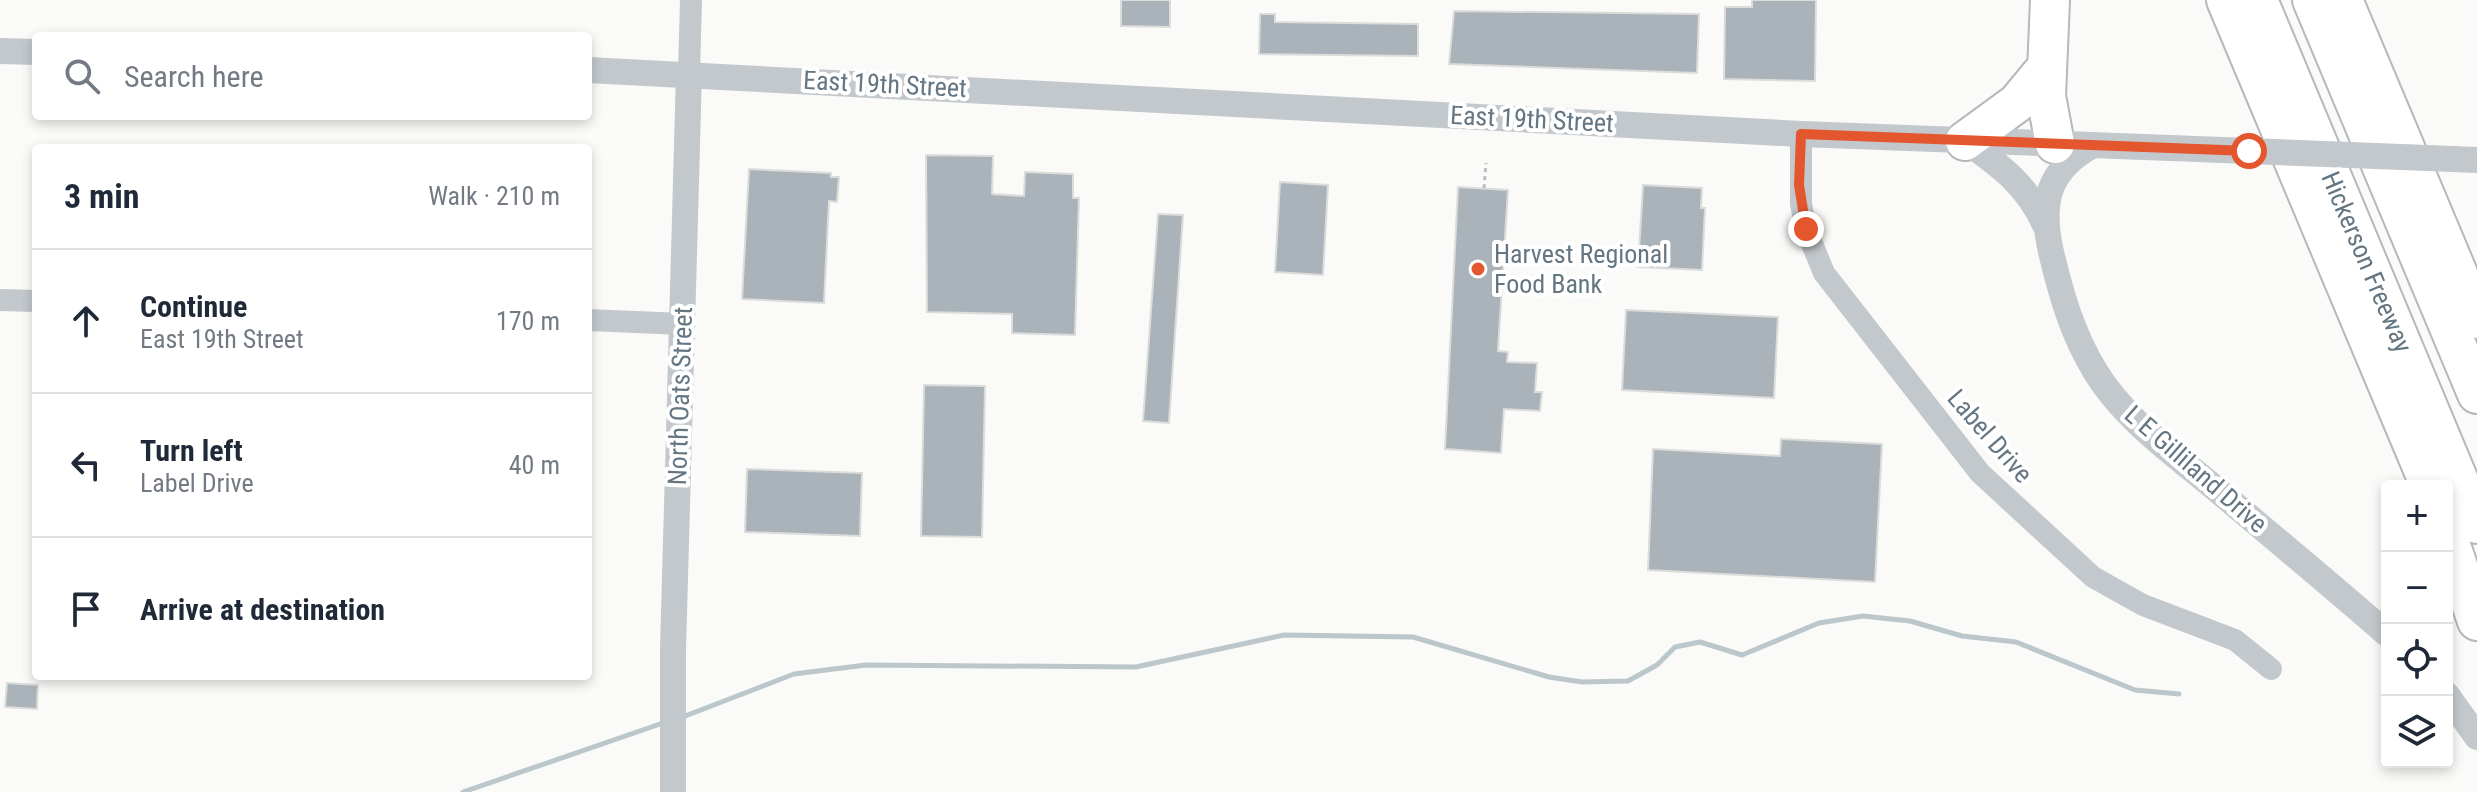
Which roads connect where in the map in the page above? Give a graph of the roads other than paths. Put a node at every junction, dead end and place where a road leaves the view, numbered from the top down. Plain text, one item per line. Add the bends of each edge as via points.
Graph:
1 (691, 0) edge
2 (2050, 0) edge
3 (2226, 0) edge
4 (2258, 0) edge
5 (2312, 0) edge
6 (2343, 0) edge
7 (0, 51) edge
8 (32, 52) edge
9 (2046, 68) junction
10 (592, 70) edge
11 (689, 73) junction
12 (1801, 134) junction
13 (1965, 141) junction
14 (2055, 144) junction
15 (2093, 145) junction
16 (2465, 160) edge
17 (2045, 225) junction
18 (0, 300) edge
19 (32, 301) edge
20 (2477, 319) edge
21 (592, 320) edge
22 (682, 324) junction
23 (2477, 394) edge
24 (2427, 480) edge
25 (2477, 524) edge
26 (2453, 551) edge
27 (2477, 621) edge
28 (2381, 629) edge
29 (2271, 669) dead end
30 (2448, 696) edge
31 (2477, 737) edge
32 (673, 792) edge

1 - 11 street, North Oats Street
2 - 9 highway
3 - 24 highway
4 - 25 highway, Hickerson Freeway
5 - 23 highway, Hickerson Freeway
6 - 20 highway
7 - 8 street
9 - 13 highway via 2017,103
9 - 14 highway
10 - 11 street, East 19th Street
11 - 12 street, East 19th Street
11 - 22 street, North Oats Street
12 - 13 street, East 19th Street
12 - 29 street, Label Drive via 1801,204 1824,273 1980,473 2093,577 2143,605 2235,640
13 - 14 street, East 19th Street
13 - 17 street via 2014,177
14 - 15 street, East 19th Street
15 - 16 street, East 19th Street, bridge
15 - 17 street, L E Gilliland Drive via 2072,156 2055,177
17 - 28 street, L E Gilliland Drive via 2070,322 2115,399
18 - 19 street
21 - 22 street
22 - 32 street, North Oats Street
26 - 27 highway
30 - 31 street

